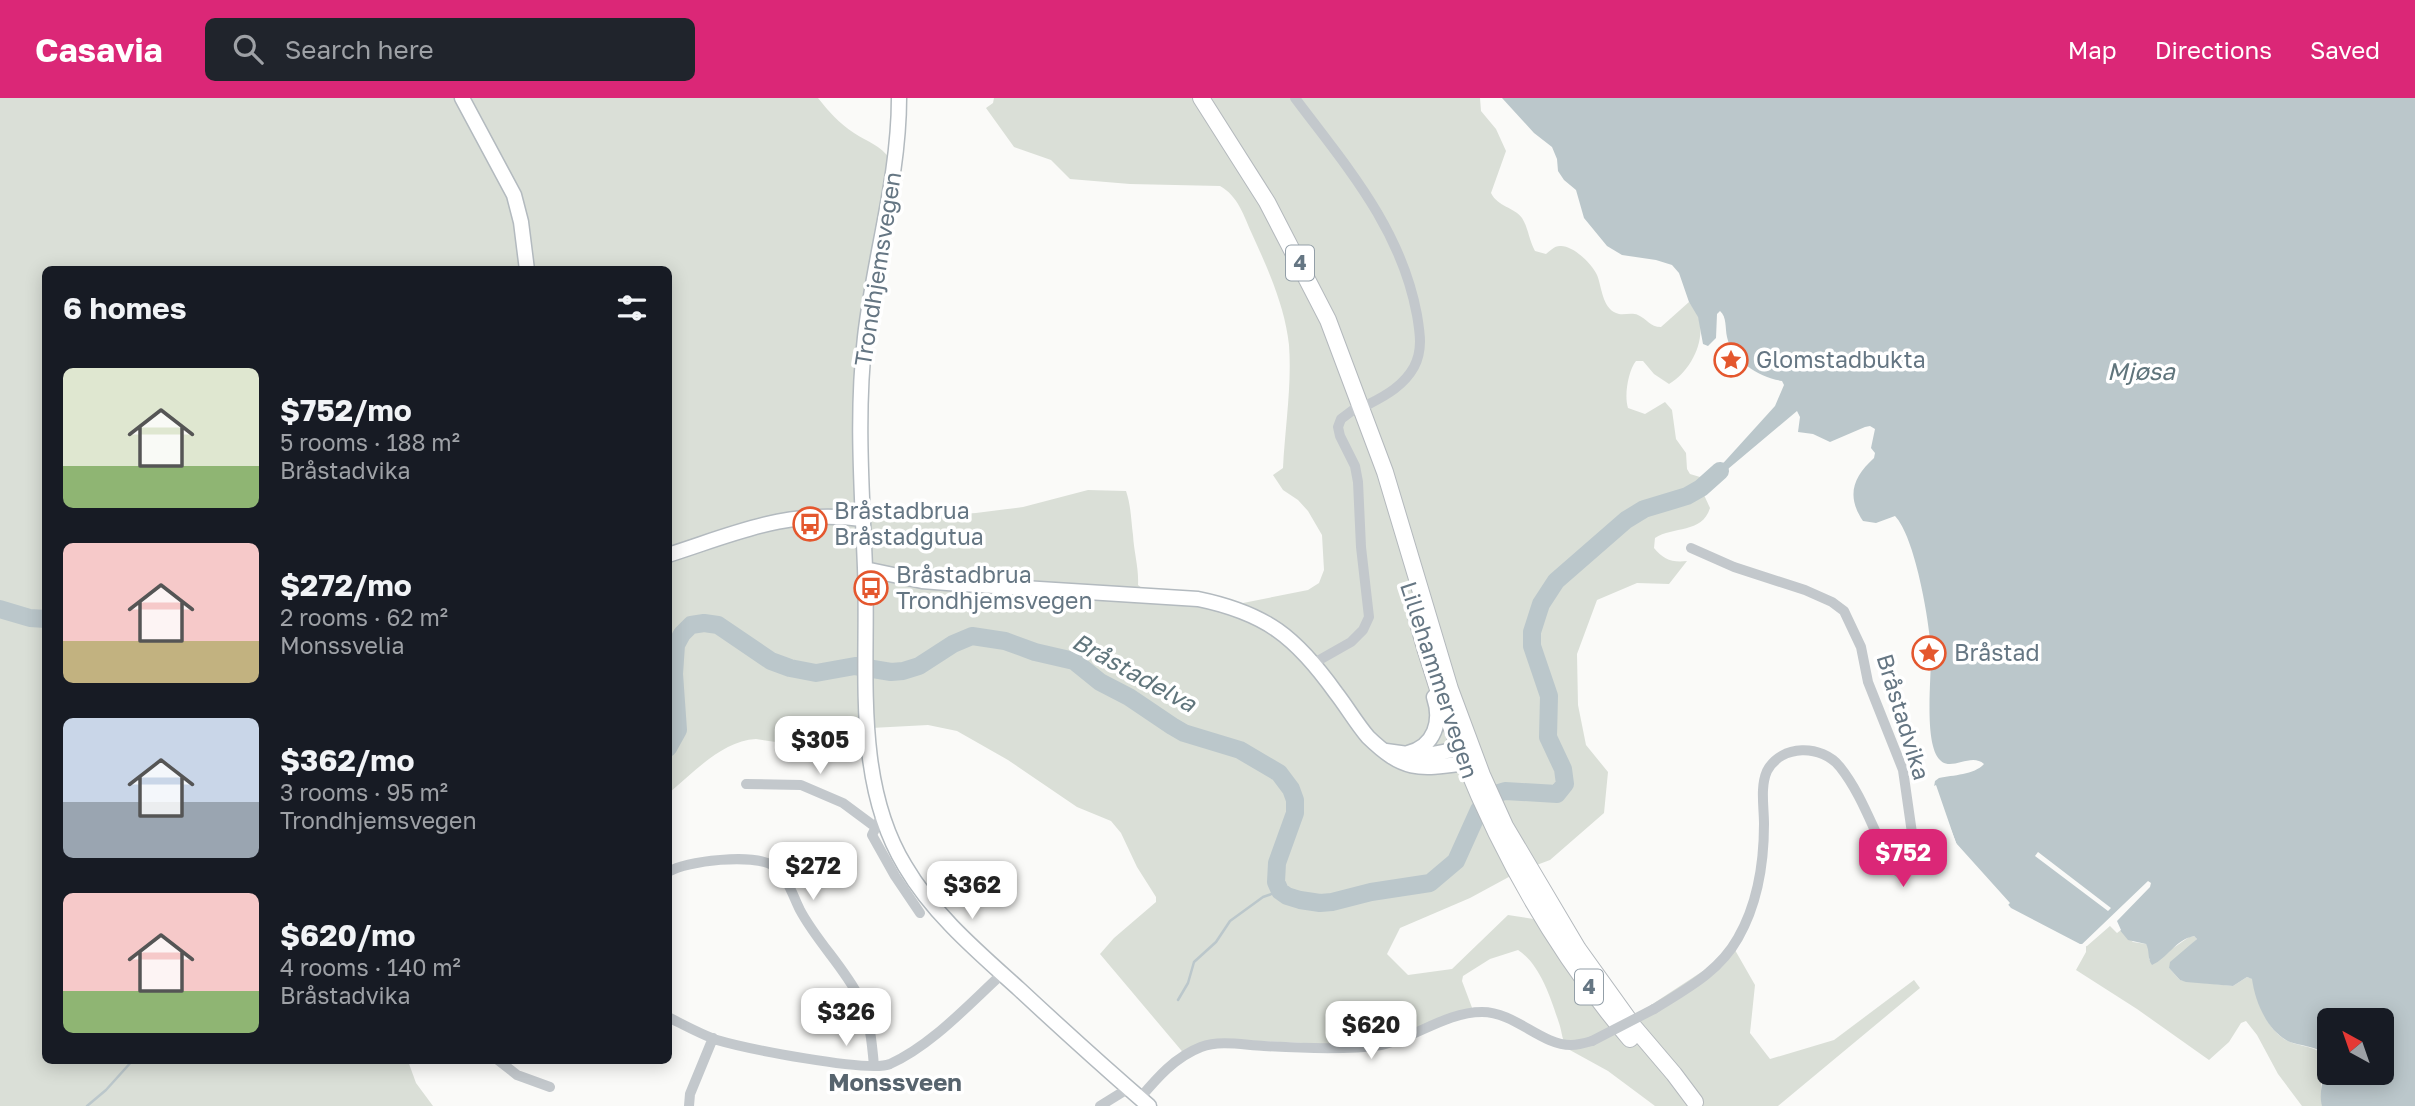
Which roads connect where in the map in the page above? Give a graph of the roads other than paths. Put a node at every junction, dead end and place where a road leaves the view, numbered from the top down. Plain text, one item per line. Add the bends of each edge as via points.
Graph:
1 (462, 98) edge
2 (899, 98) edge
3 (1201, 98) edge
4 (1295, 98) edge
5 (526, 266) edge
6 (1369, 404) dead end
7 (1353, 410) dead end
8 (1372, 441) junction
9 (862, 519) junction
10 (1691, 548) dead end
11 (672, 554) edge
12 (865, 569) junction
13 (1429, 661) junction
14 (1314, 663) junction
15 (1386, 751) junction
16 (1407, 753) junction
17 (1465, 754) junction
18 (746, 784) dead end
19 (879, 821) junction
20 (672, 870) edge
21 (920, 913) dead end
22 (1002, 974) junction
23 (672, 1019) edge
24 (713, 1038) junction
25 (503, 1064) edge
26 (874, 1066) junction
27 (550, 1087) dead end
28 (1129, 1088) junction
29 (1145, 1102) edge
30 (1697, 1104) edge
31 (689, 1106) edge
32 (1100, 1106) edge

1 - 5 main road via 514,194
2 - 9 main road, Trondhjemsvegen via 895,166 862,360
3 - 8 highway, Lillehammervegen / 4 via 1267,202 1309,281 1338,343
4 - 6 street via 1385,223 1410,285 1421,335 1414,366 1391,392
7 - 14 street via 1338,428 1358,482 1369,617 1351,642
8 - 13 highway, Lillehammervegen / 4
8 - 17 highway, Lillehammervegen / 4 via 1385,472
9 - 11 main road via 796,518 751,527
9 - 12 main road, Trondhjemsvegen
10 - 29 street, Bråstadvika, bridge via 1832,601 1844,611 1903,770 1914,856 1909,870 1902,874 1895,870 1838,763 1825,754 1798,751 1777,759 1768,771 1763,787 1762,865 1739,937 1703,979 1654,1009 1578,1044 1563,1044 1510,1019 1481,1012 1373,1046 1212,1045 1179,1059
12 - 14 main road via 934,582 1198,598 1256,616
12 - 19 main road, Trondhjemsvegen via 868,719
13 - 16 main road via 1438,719 1430,739
13 - 17 highway, Lillehammervegen / 4
14 - 15 main road via 1362,730
15 - 16 main road
15 - 17 main road via 1402,764 1427,769
16 - 17 main road
17 - 30 highway, Lillehammervegen / 4 via 1512,851 1604,986
18 - 19 street via 801,785
19 - 21 street, Trondhjemsvegen via 872,835
19 - 22 main road, Trondhjemsvegen via 932,904
20 - 26 street via 759,859 775,866 860,999
22 - 26 street via 923,1044 887,1065
22 - 28 main road, Trondhjemsvegen
23 - 24 street
24 - 26 street via 803,1058
24 - 31 street
25 - 27 street via 517,1076
28 - 29 main road, Trondhjemsvegen
28 - 32 street

